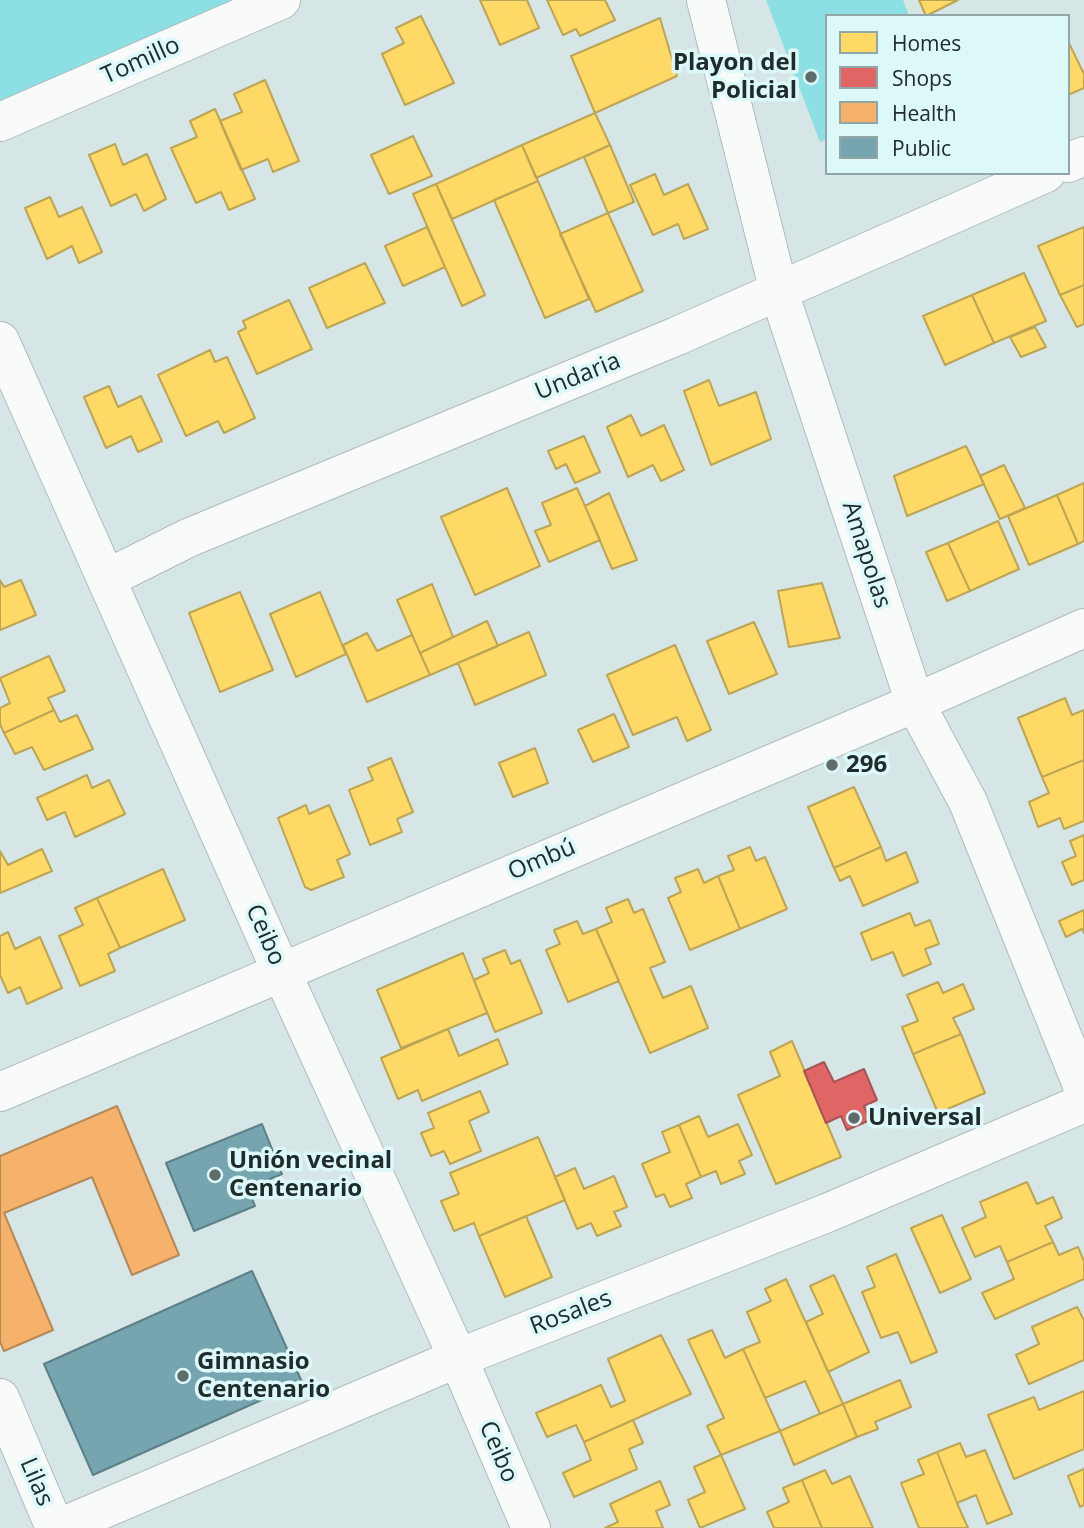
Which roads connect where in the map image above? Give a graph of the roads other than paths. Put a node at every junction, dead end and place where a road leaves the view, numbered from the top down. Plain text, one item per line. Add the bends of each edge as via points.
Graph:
1 (281, 0) edge
2 (706, 0) edge
3 (0, 122) edge
4 (1042, 175) edge
5 (779, 292) junction
6 (0, 341) edge
7 (108, 578) junction
8 (1084, 628) edge
9 (915, 703) junction
10 (281, 971) junction
11 (1084, 1090) edge
12 (0, 1092) edge
13 (1084, 1103) edge
14 (458, 1358) junction
15 (0, 1398) edge
16 (57, 1528) edge
17 (531, 1528) edge

1 - 3 street, Tomillo
2 - 5 street, Amapolas
4 - 5 street, Undaria
5 - 7 street, Undaria via 197,534
5 - 9 street, Amapolas
6 - 7 street, Ceibo
7 - 10 street, Ceibo
8 - 9 street, Ombú
9 - 10 street, Ombú
9 - 11 street, Amapolas via 968,802
10 - 12 street, Ombú
10 - 14 street, Ceibo
13 - 14 street, Rosales via 827,1213
14 - 16 street, Rosales
14 - 17 street, Ceibo
15 - 16 street, Lilas

